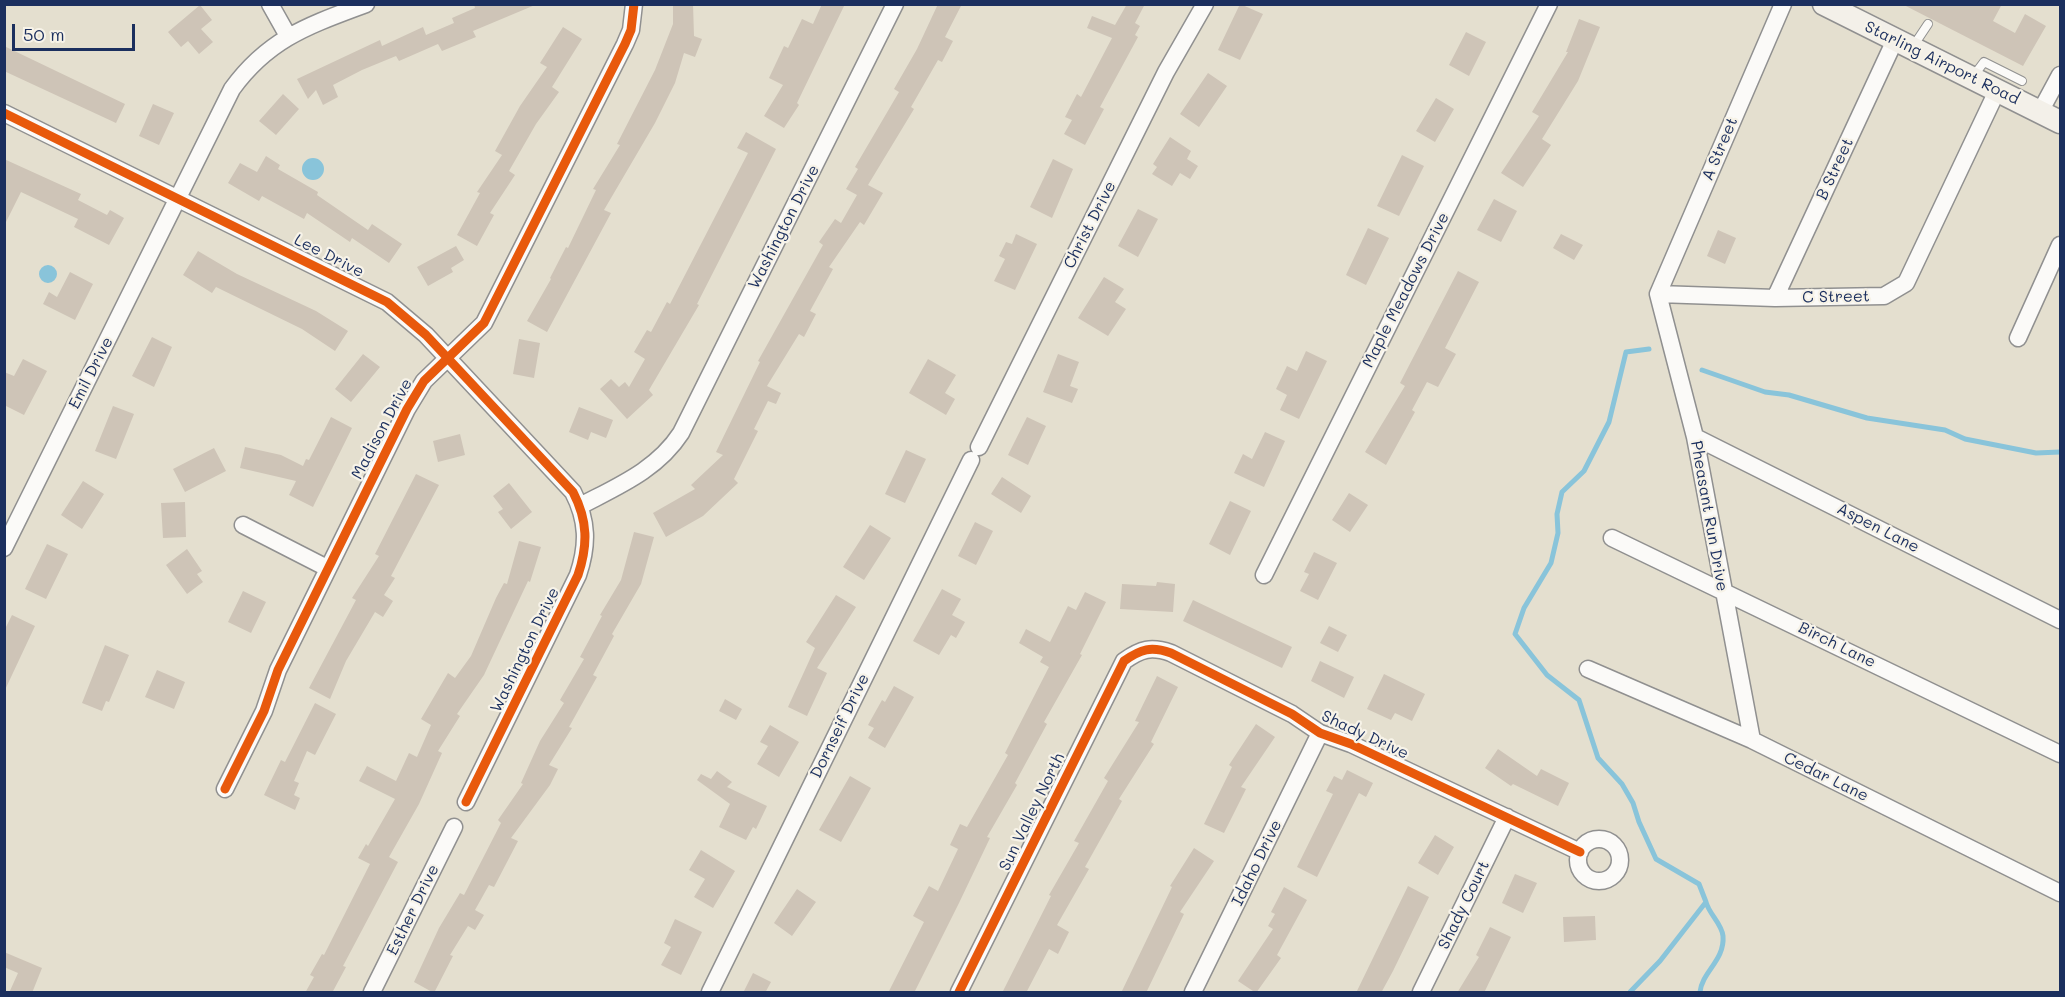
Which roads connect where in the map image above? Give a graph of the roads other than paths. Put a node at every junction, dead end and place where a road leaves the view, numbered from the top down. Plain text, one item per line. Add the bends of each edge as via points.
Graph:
1 (270, 4) edge
2 (366, 4) edge
3 (634, 4) edge
4 (895, 4) edge
5 (1205, 4) edge
6 (1549, 4) edge
7 (1783, 4) edge
8 (1825, 5) edge
9 (1928, 24) dead end
10 (288, 36) junction
11 (1904, 44) junction
12 (2061, 75) edge
13 (1972, 78) junction
14 (2022, 81) dead end
15 (1997, 91) junction
16 (2040, 112) junction
17 (4, 113) edge
18 (2061, 122) edge
19 (178, 198) junction
20 (2061, 245) edge
21 (1658, 294) junction
22 (1775, 298) junction
23 (2018, 338) dead end
24 (448, 359) junction
25 (1695, 437) junction
26 (975, 453) joint
27 (580, 506) junction
28 (243, 525) dead end
29 (1612, 538) dead end
30 (4, 548) edge
31 (327, 568) junction
32 (1264, 575) dead end
33 (1723, 589) junction
34 (2061, 620) edge
35 (1139, 651) joint
36 (1588, 669) dead end
37 (1320, 733) junction
38 (1752, 740) junction
39 (2061, 754) edge
40 (225, 789) dead end
41 (466, 802) dead end
42 (1507, 817) junction
43 (454, 827) dead end
44 (1580, 852) dead end
45 (2061, 893) edge
46 (372, 993) edge
47 (710, 993) edge
48 (959, 993) edge
49 (1193, 993) edge
50 (1421, 993) edge

1 - 10 street
2 - 10 street, Emil Drive
3 - 24 street, Madison Drive via 625,44 491,310 476,333
4 - 27 street, Washington Drive via 681,433 646,470
5 - 26 street, Christ Drive via 1166,72
6 - 32 street, Maple Meadows Drive
7 - 21 street, A Street
8 - 11 street, Starling Airport Road
9 - 11 lane
10 - 19 street, Emil Drive via 259,56 232,89
11 - 13 street, Starling Airport Road
11 - 22 street, B Street
12 - 16 street
13 - 14 lane via 1984,62
13 - 15 street, Starling Airport Road
15 - 16 street, Starling Airport Road
15 - 22 street, C Street via 1906,283 1884,296
16 - 18 street, Starling Airport Road
17 - 19 street, Lee Drive
19 - 24 street, Lee Drive via 387,302
19 - 30 street, Emil Drive
20 - 23 street
21 - 22 street, C Street
21 - 25 street, Pheasant Run Drive
24 - 27 street, Lee Drive via 563,480
24 - 31 street, Madison Drive via 414,394
25 - 33 street, Pheasant Run Drive
25 - 34 street, Aspen Lane
26 - 47 street, Dornseif Drive
27 - 41 street, Washington Drive via 586,540 578,575
28 - 31 street
29 - 33 street, Birch Lane
31 - 40 street, Madison Drive
33 - 38 street, Pheasant Run Drive
33 - 39 street, Birch Lane
35 - 37 street, Shady Drive via 1155,647 1171,653 1292,714
35 - 48 street, Sun Valley North via 1124,661
36 - 38 street, Cedar Lane
37 - 42 street, Shady Drive
37 - 49 street, Idaho Drive
38 - 45 street, Cedar Lane
42 - 44 street, Shady Drive
42 - 50 street, Shady Court
43 - 46 street, Esther Drive

